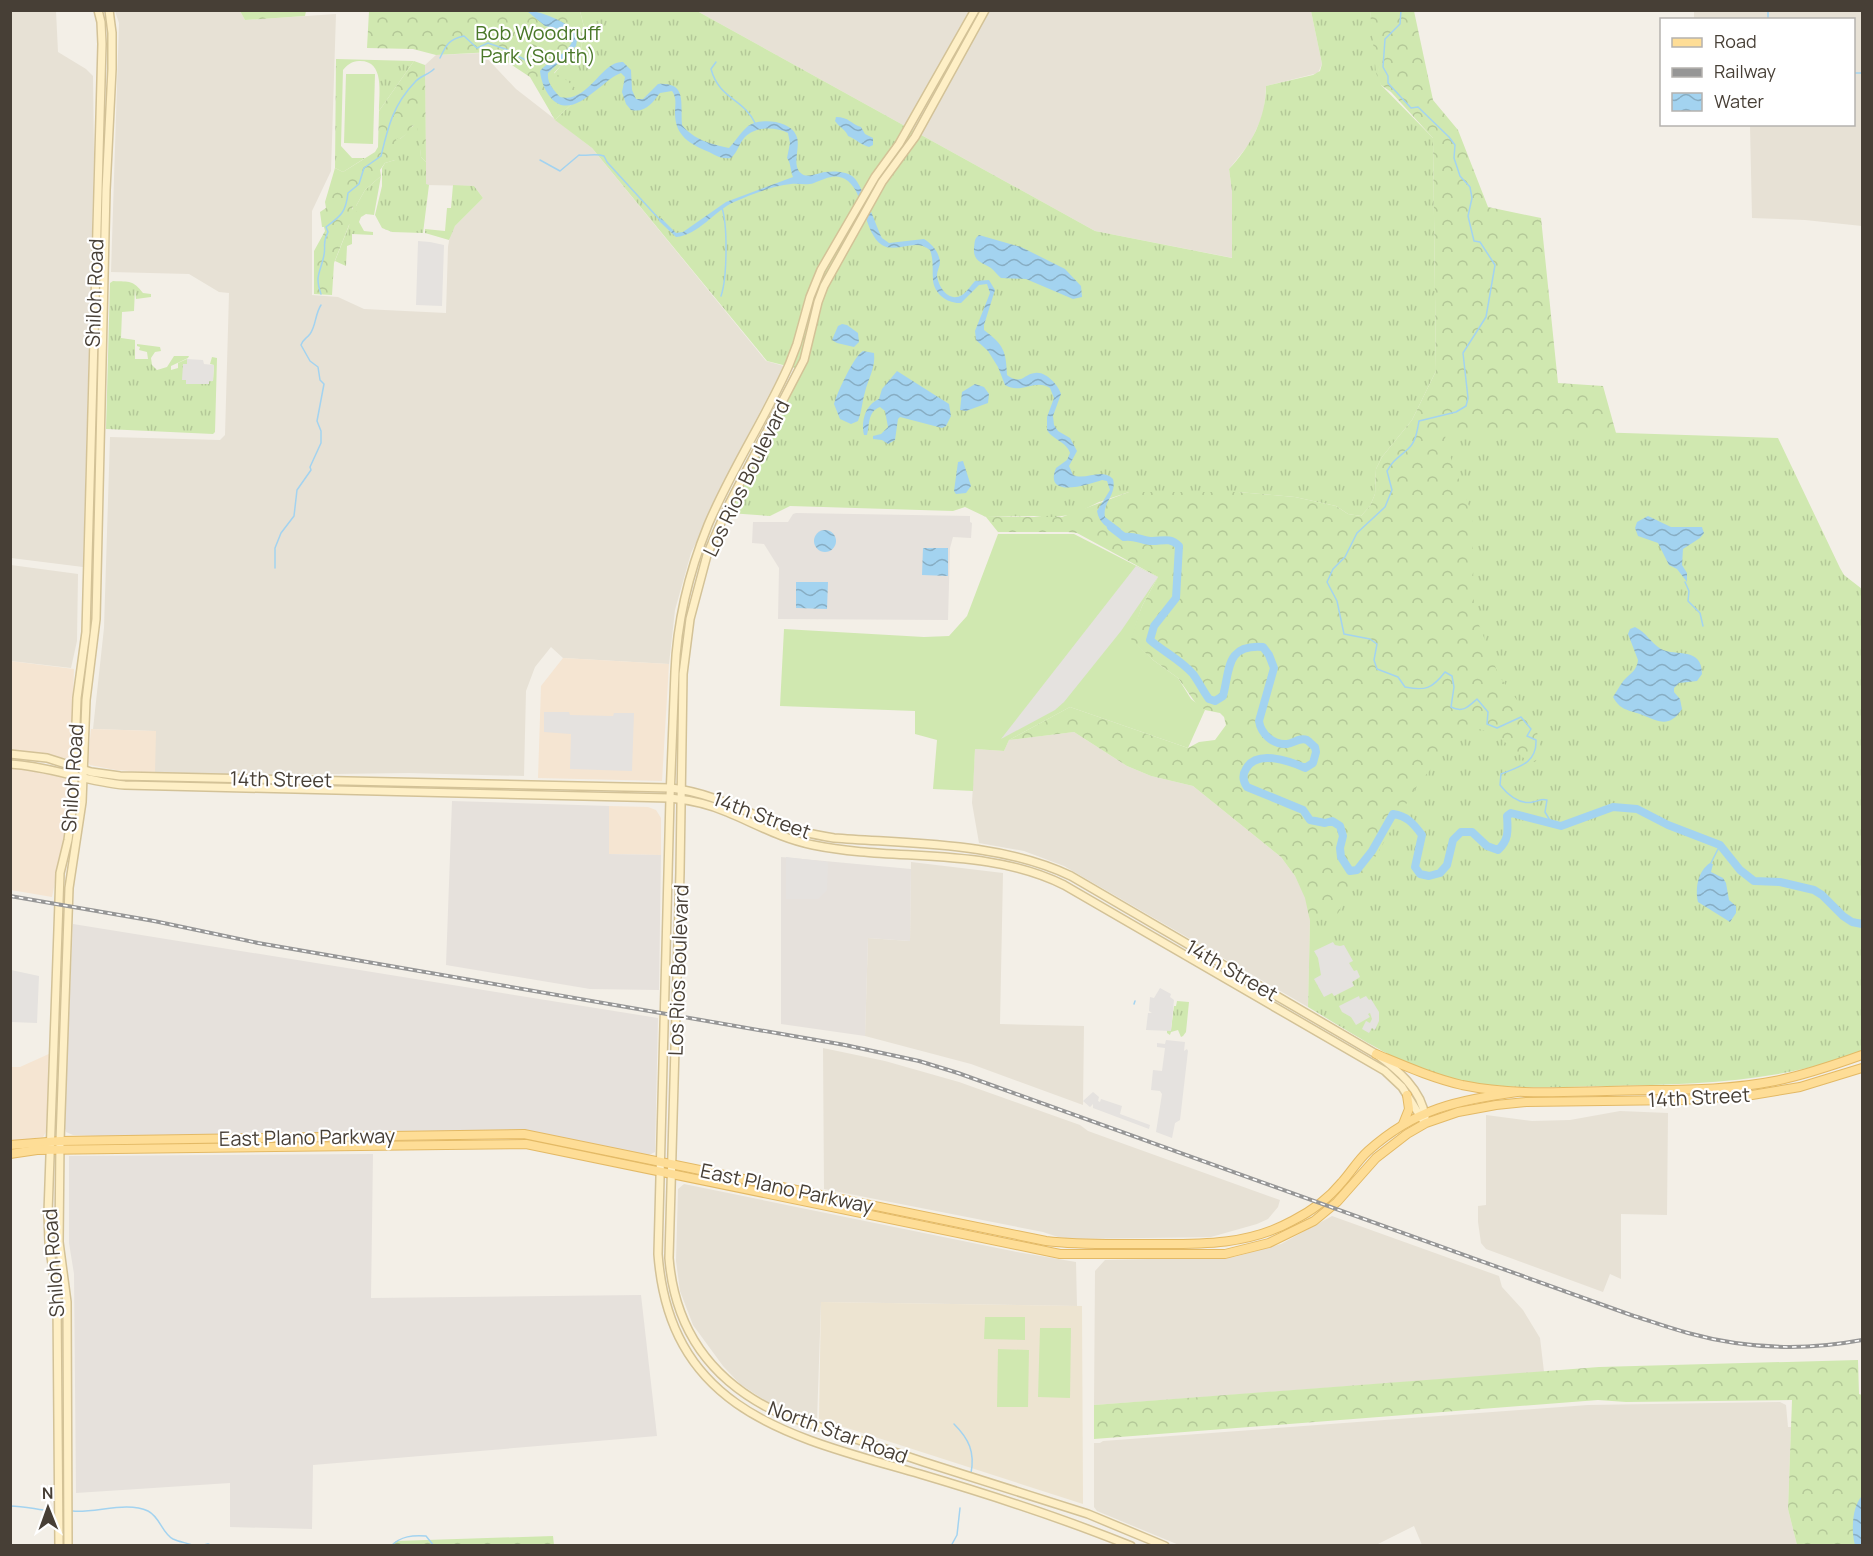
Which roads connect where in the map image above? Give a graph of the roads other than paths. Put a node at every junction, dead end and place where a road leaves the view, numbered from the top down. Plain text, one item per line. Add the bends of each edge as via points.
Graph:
1 (98, 10) edge
2 (109, 10) edge
3 (975, 10) edge
4 (985, 10) edge
5 (675, 672) junction
6 (683, 674) junction
7 (77, 698) junction
8 (86, 700) junction
9 (673, 720) junction
10 (683, 720) junction
11 (10, 754) edge
12 (10, 764) edge
13 (75, 766) junction
14 (84, 769) junction
15 (75, 775) junction
16 (188, 777) junction
17 (84, 779) junction
18 (187, 786) junction
19 (592, 786) junction
20 (671, 788) junction
21 (680, 789) junction
22 (591, 796) junction
23 (670, 798) junction
24 (680, 799) junction
25 (764, 819) junction
26 (760, 828) junction
27 (834, 838) junction
28 (886, 842) junction
29 (833, 848) junction
30 (885, 852) junction
31 (62, 865) junction
32 (71, 867) junction
33 (680, 879) junction
34 (668, 881) junction
35 (666, 937) junction
36 (678, 937) junction
37 (1319, 1020) junction
38 (1313, 1029) junction
39 (1376, 1054) junction
40 (1863, 1055) edge
41 (53, 1060) junction
42 (62, 1060) junction
43 (1863, 1068) edge
44 (663, 1084) junction
45 (675, 1085) junction
46 (1682, 1090) junction
47 (1517, 1092) junction
48 (1407, 1095) junction
49 (1682, 1100) junction
50 (1422, 1114) junction
51 (1426, 1123) junction
52 (1402, 1125) junction
53 (507, 1133) junction
54 (434, 1135) junction
55 (357, 1136) junction
56 (220, 1138) junction
57 (158, 1140) junction
58 (507, 1143) junction
59 (579, 1144) junction
60 (10, 1145) edge
61 (55, 1146) junction
62 (434, 1146) junction
63 (358, 1147) junction
64 (221, 1148) junction
65 (159, 1149) junction
66 (1367, 1152) junction
67 (10, 1154) edge
68 (577, 1154) junction
69 (1376, 1158) junction
70 (661, 1162) junction
71 (672, 1165) junction
72 (661, 1172) junction
73 (672, 1174) junction
74 (735, 1178) junction
75 (733, 1186) junction
76 (670, 1266) junction
77 (659, 1268) junction
78 (57, 1364) junction
79 (68, 1364) junction
80 (830, 1430) junction
81 (824, 1446) junction
82 (928, 1464) junction
83 (58, 1472) junction
84 (67, 1472) junction
85 (924, 1476) junction
86 (59, 1545) edge
87 (68, 1545) edge
88 (1131, 1545) edge
89 (1165, 1545) edge

1 - 7 main road, Shiloh Road via 102,44 88,568 85,641
2 - 8 main road, Shiloh Road via 112,69 100,511 96,619
3 - 5 main road, Los Rios Boulevard via 899,144 874,177 810,297 798,344 785,374 708,526 682,611
4 - 6 main road, Los Rios Boulevard via 915,137 882,182 818,302 804,360 729,504 707,555 690,619
5 - 6 main road
5 - 9 main road, Los Rios Boulevard
6 - 10 main road, Los Rios Boulevard
7 - 8 main road
7 - 13 main road, Shiloh Road
8 - 14 main road, Shiloh Road
9 - 10 main road
9 - 20 main road, Los Rios Boulevard
10 - 21 main road, Los Rios Boulevard
11 - 13 main road, 14th Street
12 - 15 main road, 14th Street
13 - 14 main road, 14th Street
13 - 15 main road, Shiloh Road
14 - 16 main road, 14th Street via 120,776
14 - 17 main road, Shiloh Road
15 - 17 main road, 14th Street
15 - 31 main road, Shiloh Road
16 - 18 main road
16 - 19 main road, 14th Street
17 - 18 main road, 14th Street via 113,784
17 - 32 main road, Shiloh Road
18 - 22 main road, 14th Street
19 - 20 main road, 14th Street
19 - 22 main road
20 - 21 main road, 14th Street
20 - 23 main road, Los Rios Boulevard
21 - 24 main road, Los Rios Boulevard
21 - 25 main road, 14th Street via 725,801
22 - 23 main road, 14th Street
23 - 24 main road, 14th Street
23 - 34 main road, Los Rios Boulevard
24 - 26 main road, 14th Street via 715,807
24 - 33 main road, Los Rios Boulevard
25 - 26 main road
25 - 27 main road, 14th Street
26 - 29 main road, 14th Street via 802,843
27 - 28 main road, 14th Street
27 - 29 main road
28 - 30 main road
28 - 37 main road, 14th Street via 992,851 1044,864
29 - 30 main road, 14th Street
30 - 38 main road, 14th Street via 996,862 1047,877
31 - 32 main road
31 - 41 main road, Shiloh Road
32 - 42 main road, Shiloh Road
33 - 34 main road
33 - 36 main road, Los Rios Boulevard
34 - 35 main road, Los Rios Boulevard
35 - 36 main road
35 - 44 main road, Los Rios Boulevard
36 - 45 main road, Los Rios Boulevard
37 - 38 main road
37 - 39 main road, 14th Street
38 - 48 main road, 14th Street via 1384,1071
39 - 47 main road via 1439,1079
39 - 50 main road, 14th Street via 1405,1078
40 - 46 main road, 14th Street via 1775,1081
41 - 42 main road
41 - 61 main road, Shiloh Road
42 - 61 main road, Shiloh Road
43 - 49 main road, 14th Street via 1778,1092
44 - 45 main road
44 - 70 main road, Los Rios Boulevard
45 - 71 main road, Los Rios Boulevard
46 - 47 main road, 14th Street
46 - 49 main road
47 - 50 main road, East Plano Parkway via 1444,1105
48 - 50 main road, 14th Street
48 - 52 main road via 1409,1109
49 - 51 main road, 14th Street via 1526,1102 1477,1109
50 - 51 main road, 14th Street
50 - 52 main road, East Plano Parkway
51 - 69 main road, East Plano Parkway
52 - 66 main road, East Plano Parkway
53 - 54 main road, East Plano Parkway
53 - 58 main road
53 - 59 main road, East Plano Parkway
54 - 55 main road, East Plano Parkway
54 - 62 main road
55 - 56 main road, East Plano Parkway
55 - 63 main road
56 - 57 main road, East Plano Parkway
56 - 64 main road
57 - 61 main road, East Plano Parkway
57 - 65 main road
58 - 62 main road, East Plano Parkway
58 - 68 main road, East Plano Parkway
59 - 68 main road
59 - 70 main road, East Plano Parkway
60 - 61 main road, East Plano Parkway
61 - 65 main road, East Plano Parkway
61 - 67 main road, East Plano Parkway
61 - 78 main road, Shiloh Road via 48,1224 56,1282
61 - 79 main road, Shiloh Road via 59,1242 67,1296
62 - 63 main road, East Plano Parkway
63 - 64 main road, East Plano Parkway
64 - 65 main road, East Plano Parkway
66 - 69 main road
66 - 74 main road, East Plano Parkway via 1340,1185 1293,1221 1267,1233 1213,1244 1046,1241
68 - 72 main road, East Plano Parkway
69 - 75 main road, East Plano Parkway via 1337,1202 1314,1221 1269,1243 1225,1254 1060,1254
70 - 71 main road, East Plano Parkway
70 - 72 main road, North Star Road
71 - 73 main road, Los Rios Boulevard
71 - 74 main road, East Plano Parkway
72 - 73 main road, East Plano Parkway
72 - 77 main road, North Star Road
73 - 75 main road, East Plano Parkway
73 - 76 main road, North Star Road
74 - 75 main road
76 - 77 main road
76 - 80 main road, North Star Road via 684,1321 720,1374 762,1406
77 - 81 main road, North Star Road via 665,1302 679,1336 709,1380 747,1412
78 - 79 main road
78 - 83 main road, Shiloh Road
79 - 84 main road, Shiloh Road
80 - 81 main road
80 - 82 main road, North Star Road
81 - 85 main road, North Star Road
82 - 85 main road
82 - 89 main road, North Star Road via 1088,1514
83 - 84 main road
83 - 86 main road, Shiloh Road
84 - 87 main road, Shiloh Road
85 - 88 main road, North Star Road

